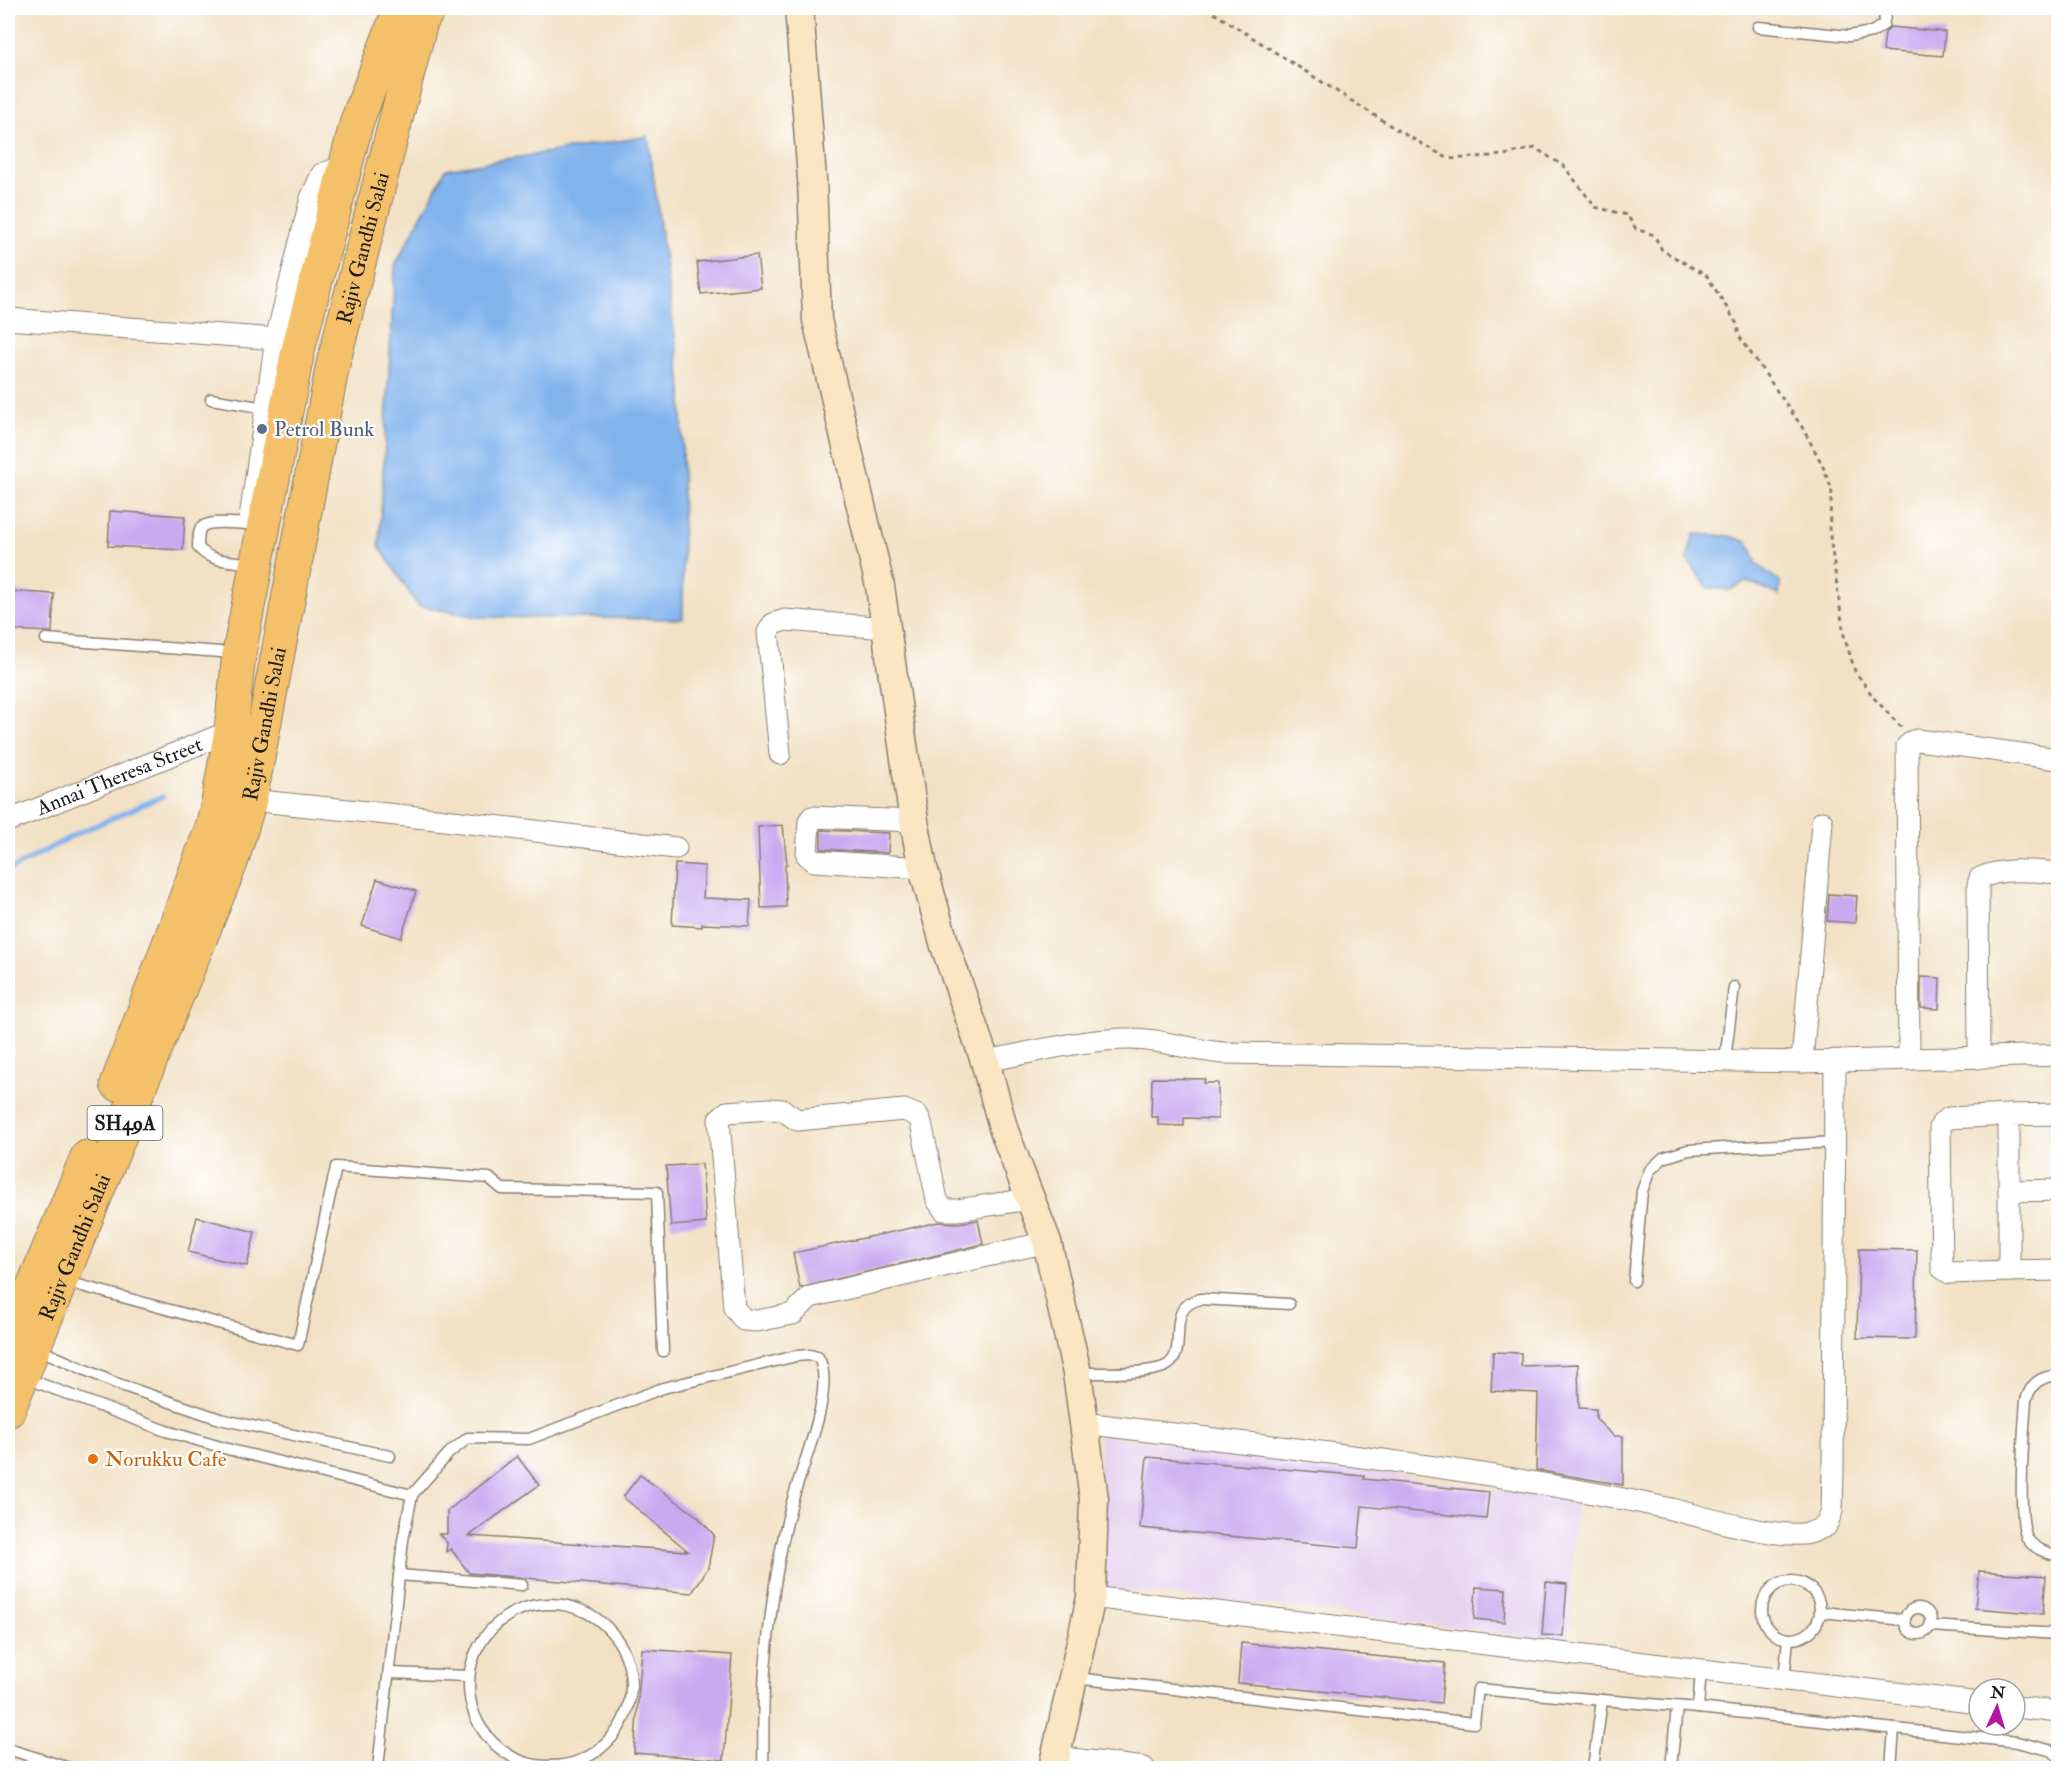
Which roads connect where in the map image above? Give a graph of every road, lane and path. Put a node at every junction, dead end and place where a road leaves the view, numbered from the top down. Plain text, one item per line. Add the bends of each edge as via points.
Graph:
1 (400, 8) edge
2 (429, 8) edge
3 (799, 8) edge
4 (1206, 8) edge
5 (1887, 8) edge
6 (1758, 27) dead end
7 (345, 166) junction
8 (8, 319) edge
9 (276, 339) junction
10 (211, 399) dead end
11 (266, 408) junction
12 (250, 524) junction
13 (250, 575) junction
14 (886, 628) junction
15 (46, 639) dead end
16 (239, 653) junction
17 (231, 731) junction
18 (1913, 741) junction
19 (780, 754) dead end
20 (2058, 759) edge
21 (233, 815) junction
22 (8, 821) edge
23 (914, 821) junction
24 (1822, 822) dead end
25 (676, 848) dead end
26 (923, 868) junction
27 (2058, 873) edge
28 (1734, 987) dead end
29 (2058, 1055) edge
30 (1979, 1058) junction
31 (1909, 1059) junction
32 (1725, 1060) junction
33 (1835, 1060) junction
34 (985, 1061) junction
35 (1802, 1062) junction
36 (119, 1108) junction
37 (2009, 1114) junction
38 (2058, 1114) edge
39 (1835, 1142) junction
40 (2058, 1190) edge
41 (2009, 1191) junction
42 (1030, 1199) junction
43 (1047, 1242) junction
44 (2058, 1270) edge
45 (2009, 1271) junction
46 (61, 1280) junction
47 (1634, 1281) dead end
48 (1289, 1304) dead end
49 (19, 1344) edge
50 (663, 1351) dead end
51 (1077, 1373) junction
52 (15, 1375) edge
53 (2058, 1375) edge
54 (8, 1411) edge
55 (1084, 1423) junction
56 (390, 1456) dead end
57 (412, 1495) junction
58 (2058, 1556) edge
59 (399, 1575) junction
60 (522, 1585) dead end
61 (1091, 1598) junction
62 (1821, 1612) junction
63 (1905, 1620) junction
64 (1930, 1626) junction
65 (2058, 1634) edge
66 (1788, 1639) junction
67 (1701, 1671) junction
68 (390, 1673) junction
69 (468, 1676) junction
70 (1075, 1677) junction
71 (1784, 1680) junction
72 (1602, 1700) junction
73 (1967, 1702) edge
74 (1677, 1707) junction
75 (1698, 1708) junction
76 (2027, 1708) edge
77 (2058, 1712) edge
78 (1894, 1729) junction
79 (8, 1749) edge
80 (2058, 1756) edge
81 (1055, 1763) edge
82 (69, 1768) edge
83 (378, 1768) edge
84 (763, 1768) edge
85 (1144, 1768) edge
86 (1593, 1768) edge
87 (1671, 1768) edge
88 (1891, 1768) edge

1 - 7 main road, Rajiv Gandhi Salai / SH49A via 357,121
2 - 21 main road, Rajiv Gandhi Salai / SH49A via 421,22 333,364
3 - 14 street via 818,320 880,586
4 - 18 path via 1449,159 1504,155 1535,148 1564,165 1595,207 1627,215 1635,230 1654,235 1662,250 1707,276 1737,324 1739,336 1802,427 1822,464 1832,490 1829,529 1844,636 1855,671
5 - 6 lane via 1883,25 1872,32 1849,36
7 - 9 street via 322,174 311,198
7 - 13 main road, Rajiv Gandhi Salai / SH49A via 298,350
8 - 9 street
9 - 11 street
10 - 11 lane
11 - 12 street
12 - 13 street
12 - 13 lane via 203,525 198,547 211,558
13 - 16 main road, Rajiv Gandhi Salai / SH49A
14 - 19 street via 785,620 773,624 768,632
14 - 23 street
15 - 16 lane
16 - 17 main road, Rajiv Gandhi Salai / SH49A
17 - 21 main road, Rajiv Gandhi Salai / SH49A
17 - 22 street, Annai Theresa Street
18 - 20 street
18 - 31 street via 1906,751
21 - 25 street via 436,819
21 - 36 main road, Rajiv Gandhi Salai / SH49A via 231,863
23 - 26 street
23 - 26 street via 812,817 807,855 814,861
24 - 35 street
26 - 34 street
27 - 30 street via 2006,872 1980,878
28 - 32 lane
29 - 30 street
30 - 31 street
31 - 33 street
32 - 34 street via 1223,1053 1130,1039
32 - 35 street
33 - 35 street
33 - 39 street
34 - 42 street via 1004,1131
36 - 46 main road, Rajiv Gandhi Salai / SH49A
36 - 49 main road, Rajiv Gandhi Salai / SH49A
37 - 38 street
37 - 41 street
37 - 45 street via 1949,1118 1940,1127 1942,1268 1948,1273
39 - 47 lane via 1688,1150 1663,1158 1650,1170 1642,1191
39 - 55 street via 1832,1511 1826,1526 1809,1533 1763,1530 1497,1476
40 - 41 street
41 - 45 street
42 - 43 street
42 - 43 street via 944,1210 937,1200 921,1123 912,1112 797,1120 783,1110 769,1109 727,1112 718,1119 734,1308 744,1320 793,1314 810,1297
43 - 51 street
44 - 45 street
46 - 49 main road, Rajiv Gandhi Salai / SH49A
46 - 50 lane via 298,1345 336,1167 489,1178 502,1190 657,1192
48 - 51 lane via 1191,1301 1181,1313 1171,1364 1152,1371
49 - 52 main road, Rajiv Gandhi Salai / SH49A
49 - 56 lane via 220,1419
51 - 55 street
52 - 54 main road, Rajiv Gandhi Salai / SH49A
52 - 57 lane via 166,1431
53 - 58 lane via 2036,1381 2026,1400 2023,1513 2028,1539 2034,1546
55 - 61 street via 1094,1499
57 - 59 lane
57 - 84 lane via 449,1452 468,1438 529,1439 663,1388 796,1356 818,1357 824,1371 820,1409 780,1560 766,1660
59 - 60 lane
59 - 68 lane
61 - 67 street
61 - 70 street
62 - 63 lane
62 - 66 lane via 1807,1635
62 - 66 lane via 1817,1594 1803,1582 1784,1581 1768,1590 1762,1607 1766,1625
63 - 64 lane via 1914,1633 1924,1633
63 - 64 lane via 1910,1611 1923,1609 1930,1616
64 - 65 lane
66 - 71 lane
67 - 71 street
67 - 75 lane
68 - 69 lane
68 - 83 lane
69 - 69 lane via 479,1643 502,1618 533,1604 568,1604 599,1619 622,1644 632,1677 628,1710 611,1740 583,1760 549,1767 516,1760 488,1739 471,1709
70 - 72 lane via 1474,1723 1478,1689
70 - 81 street
71 - 73 street
72 - 74 lane
72 - 86 lane
74 - 75 lane
74 - 87 lane
75 - 78 lane
76 - 77 street
78 - 80 lane via 2017,1742 2053,1751
78 - 88 lane
79 - 82 lane
81 - 85 street

